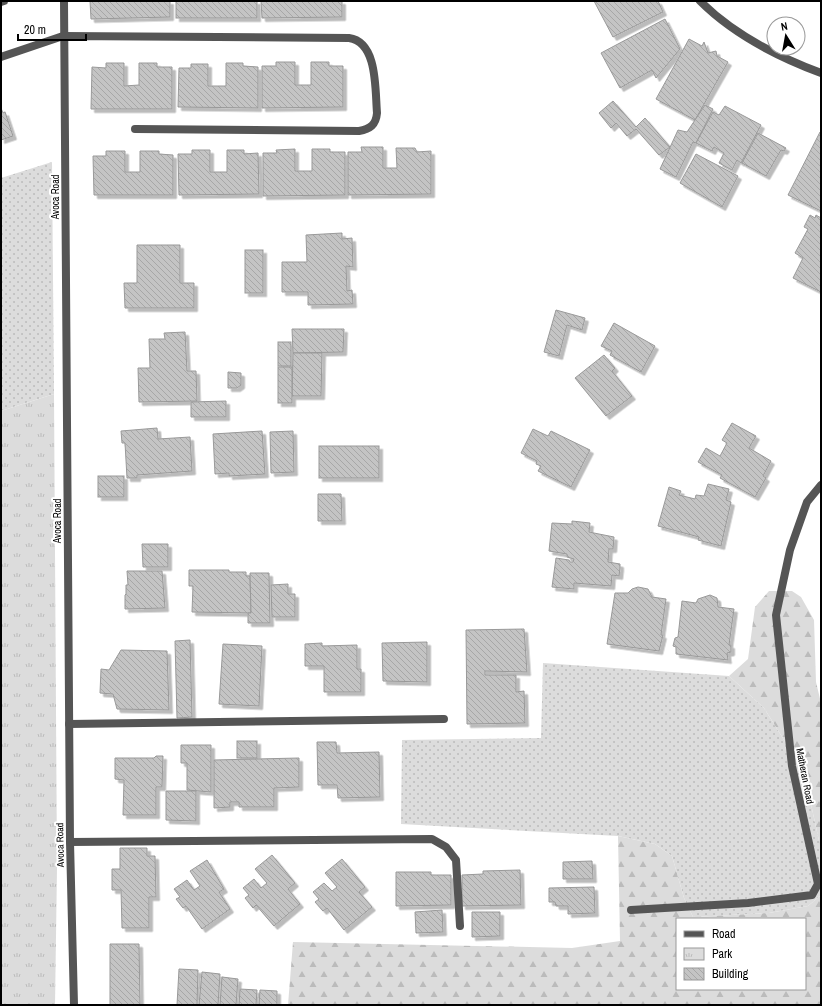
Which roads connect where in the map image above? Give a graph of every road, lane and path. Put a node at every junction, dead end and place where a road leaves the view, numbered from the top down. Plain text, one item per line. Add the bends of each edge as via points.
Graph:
1 (4, 1) edge
2 (64, 1) edge
3 (700, 1) edge
4 (1, 2) edge
5 (63, 36) junction
6 (1, 57) edge
7 (821, 73) edge
8 (135, 129) dead end
9 (821, 485) edge
10 (444, 719) dead end
11 (69, 724) junction
12 (70, 842) junction
13 (630, 910) dead end
14 (460, 926) dead end
15 (74, 1005) edge

1 - 4 street
2 - 5 street, Avoca Road
3 - 7 street via 735,30 770,50
5 - 6 street
5 - 8 street via 349,38 360,42 370,55 377,113 376,121 367,130 359,132
5 - 11 street, Avoca Road
9 - 13 street, Matheran Road via 807,502 790,550 776,615 792,766 818,884 812,895 748,904
10 - 11 street
11 - 12 street, Avoca Road
12 - 14 street via 432,839 446,847 456,860
12 - 15 street, Avoca Road

